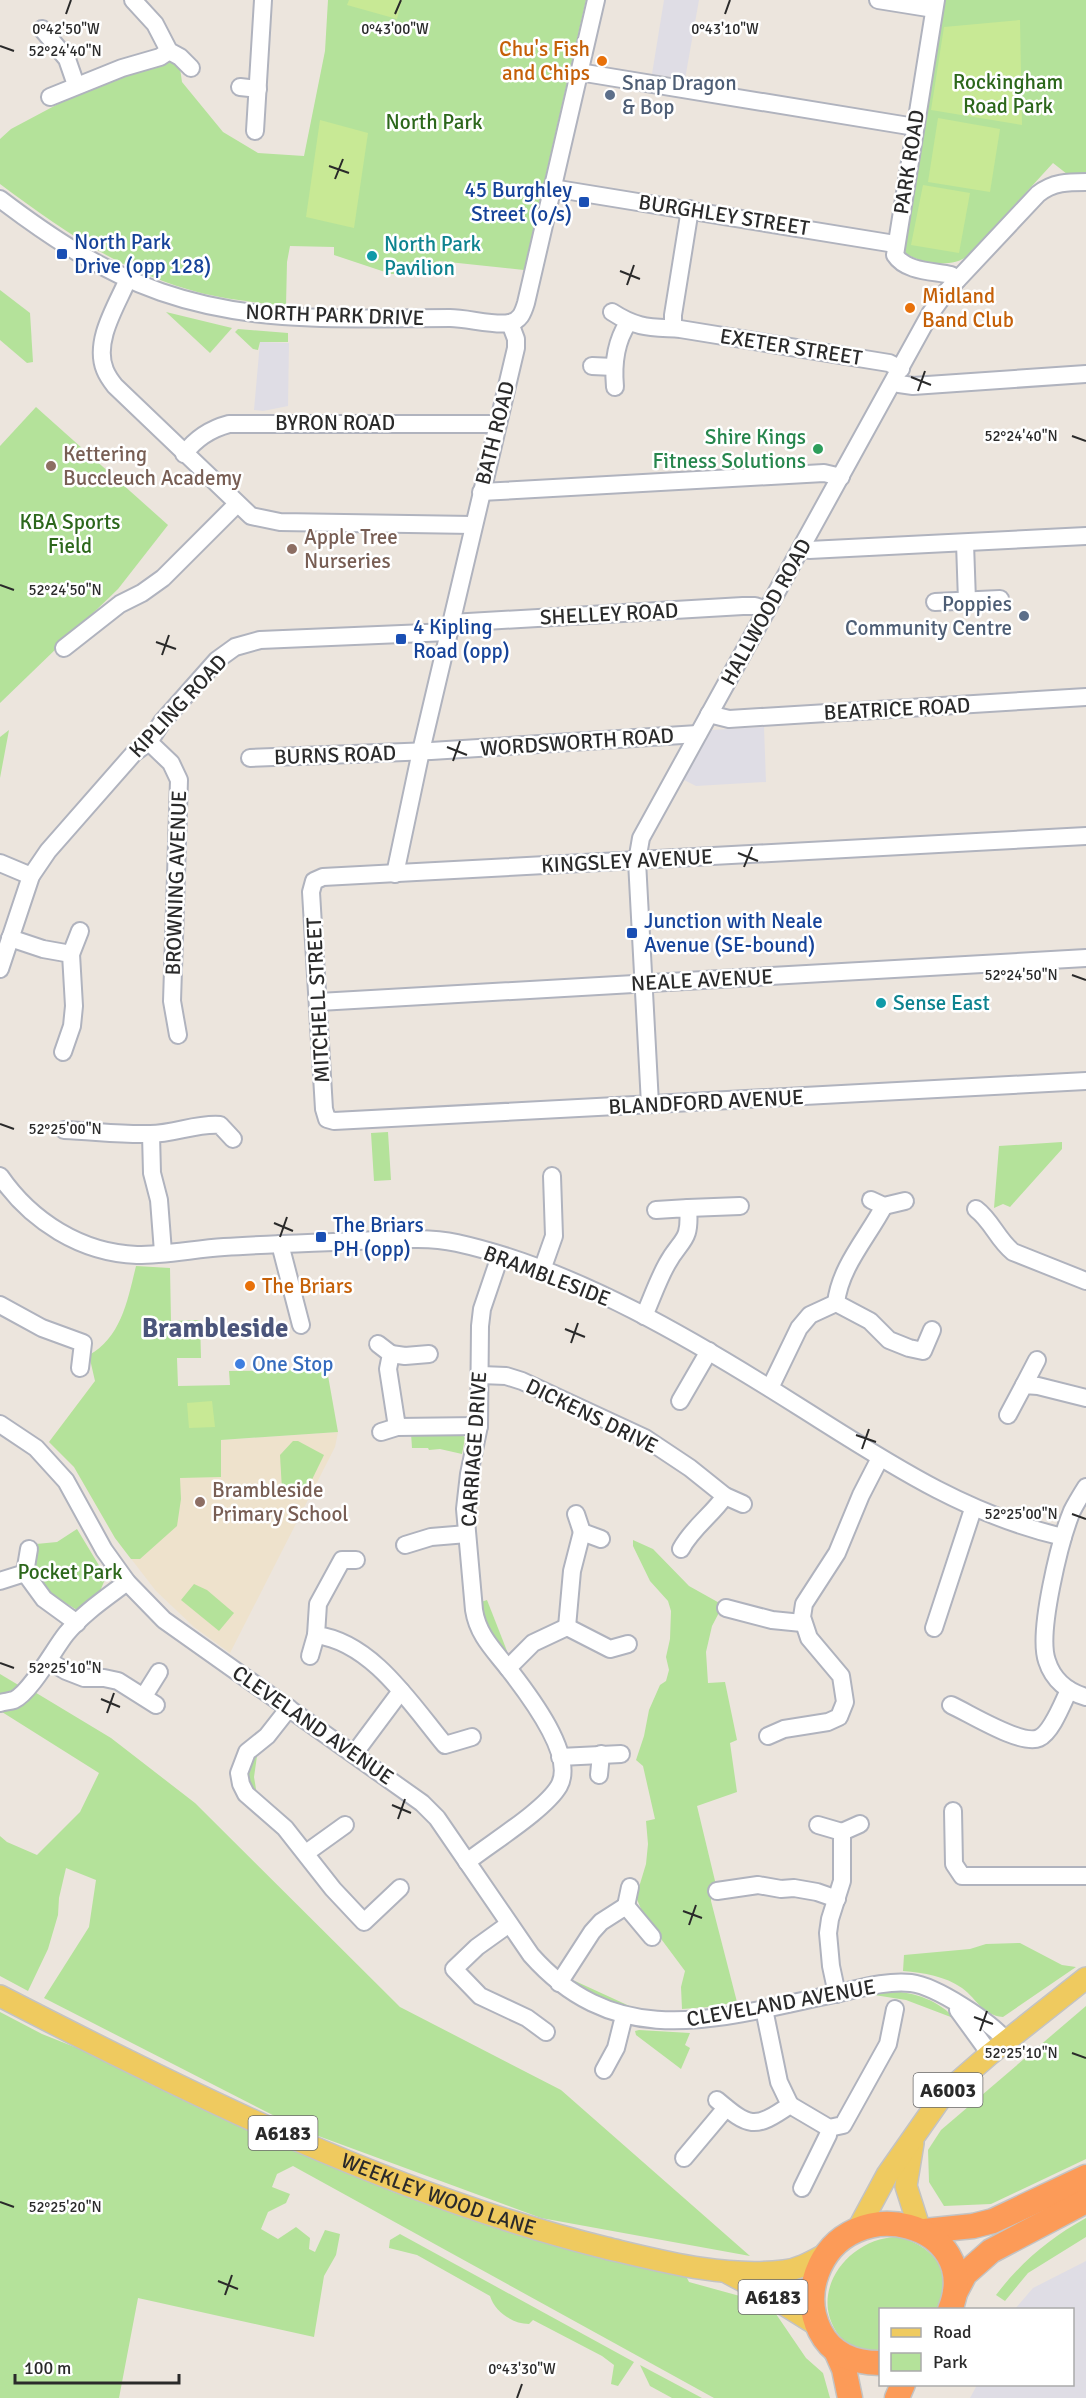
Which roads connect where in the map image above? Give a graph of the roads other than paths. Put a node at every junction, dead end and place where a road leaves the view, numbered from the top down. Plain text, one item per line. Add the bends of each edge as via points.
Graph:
1 (133, 0) edge
2 (263, 0) edge
3 (596, 0) edge
4 (878, 0) edge
5 (935, 5) edge
6 (42, 29) dead end
7 (169, 51) junction
8 (191, 68) dead end
9 (579, 72) junction
10 (76, 85) junction
11 (240, 87) dead end
12 (258, 89) junction
13 (50, 97) dead end
14 (915, 127) junction
15 (255, 131) dead end
16 (1086, 182) edge
17 (552, 188) junction
18 (0, 199) edge
19 (690, 209) junction
20 (895, 244) junction
21 (128, 279) junction
22 (957, 280) junction
23 (612, 312) dead end
24 (628, 322) junction
25 (510, 323) junction
26 (677, 329) junction
27 (592, 366) dead end
28 (614, 367) junction
29 (1086, 374) edge
30 (898, 375) junction
31 (615, 387) dead end
32 (497, 424) junction
33 (184, 454) junction
34 (841, 477) junction
35 (481, 492) junction
36 (237, 504) junction
37 (473, 525) junction
38 (1086, 536) edge
39 (965, 543) junction
40 (802, 547) junction
41 (1000, 599) dead end
42 (967, 601) junction
43 (935, 602) dead end
44 (767, 610) junction
45 (450, 627) junction
46 (64, 648) dead end
47 (1086, 697) edge
48 (709, 714) junction
49 (698, 734) junction
50 (149, 742) junction
51 (421, 751) junction
52 (250, 758) dead end
53 (1086, 836) edge
54 (637, 861) junction
55 (0, 863) edge
56 (395, 873) junction
57 (31, 876) junction
58 (314, 881) joint
59 (80, 931) dead end
60 (10, 938) junction
61 (70, 954) junction
62 (1086, 958) edge
63 (0, 969) edge
64 (644, 983) junction
65 (319, 1002) junction
66 (178, 1035) dead end
67 (63, 1052) dead end
68 (1086, 1081) edge
69 (650, 1104) junction
70 (327, 1119) joint
71 (64, 1130) dead end
72 (151, 1134) junction
73 (233, 1139) dead end
74 (0, 1176) edge
75 (552, 1176) dead end
76 (905, 1201) dead end
77 (740, 1206) dead end
78 (688, 1208) junction
79 (976, 1209) dead end
80 (656, 1210) dead end
81 (280, 1244) junction
82 (163, 1252) junction
83 (500, 1256) junction
84 (542, 1270) junction
85 (1086, 1281) edge
86 (836, 1303) junction
87 (0, 1305) edge
88 (644, 1316) junction
89 (302, 1325) dead end
90 (932, 1330) dead end
91 (709, 1351) junction
92 (429, 1354) dead end
93 (1037, 1359) dead end
94 (80, 1368) dead end
95 (481, 1375) junction
96 (1024, 1385) junction
97 (770, 1388) junction
98 (1086, 1398) edge
99 (680, 1401) dead end
100 (1008, 1415) dead end
101 (0, 1424) edge
102 (479, 1426) junction
103 (398, 1427) junction
104 (381, 1432) dead end
105 (880, 1458) junction
106 (1086, 1487) edge
107 (725, 1496) junction
108 (743, 1504) dead end
109 (974, 1509) junction
110 (576, 1514) dead end
111 (582, 1532) junction
112 (467, 1534) junction
113 (1063, 1537) junction
114 (601, 1539) dead end
115 (405, 1545) dead end
116 (29, 1549) dead end
117 (681, 1549) dead end
118 (356, 1560) dead end
119 (25, 1573) junction
120 (0, 1581) edge
121 (127, 1582) junction
122 (726, 1608) dead end
123 (942, 1619) dead end
124 (77, 1623) junction
125 (802, 1623) junction
126 (567, 1627) junction
127 (316, 1635) junction
128 (628, 1644) dead end
129 (310, 1656) dead end
130 (49, 1661) junction
131 (508, 1668) junction
132 (159, 1672) dead end
133 (1069, 1690) junction
134 (401, 1691) junction
135 (1086, 1697) edge
136 (0, 1702) edge
137 (951, 1705) dead end
138 (289, 1708) junction
139 (768, 1736) dead end
140 (472, 1737) dead end
141 (602, 1754) junction
142 (621, 1754) dead end
143 (354, 1755) junction
144 (560, 1757) junction
145 (599, 1774) dead end
146 (953, 1811) dead end
147 (860, 1824) dead end
148 (345, 1825) dead end
149 (818, 1825) dead end
150 (842, 1832) junction
151 (306, 1853) junction
152 (467, 1862) junction
153 (1086, 1876) edge
154 (630, 1887) dead end
155 (400, 1888) dead end
156 (717, 1891) dead end
157 (837, 1899) junction
158 (626, 1906) junction
159 (509, 1924) junction
160 (652, 1937) dead end
161 (1086, 1978) edge
162 (559, 1983) junction
163 (837, 1994) junction
164 (0, 1996) edge
165 (895, 2008) dead end
166 (764, 2009) junction
167 (624, 2016) junction
168 (546, 2032) dead end
169 (998, 2048) junction
170 (604, 2070) dead end
171 (790, 2105) junction
172 (829, 2128) junction
173 (915, 2133) junction
174 (684, 2158) dead end
175 (1086, 2177) edge
176 (802, 2188) dead end
177 (1086, 2202) edge
178 (859, 2227) junction
179 (922, 2231) junction
180 (826, 2254) junction
181 (728, 2273) junction
182 (952, 2301) edge
183 (817, 2325) junction
184 (837, 2354) junction
185 (879, 2362) edge
186 (850, 2398) edge

1 - 7 street via 155,24
2 - 12 street
3 - 9 street
4 - 5 street
5 - 14 street, PARK ROAD
6 - 10 street via 67,59
7 - 8 street
7 - 10 street
9 - 14 street
9 - 17 street
10 - 13 street
11 - 12 street
12 - 15 street
14 - 20 street, PARK ROAD
16 - 22 street, HALLWOOD ROAD via 1047,187
17 - 19 street, BURGHLEY STREET
17 - 25 street via 524,311
18 - 21 street, NORTH PARK DRIVE via 38,228
19 - 20 street, BURGHLEY STREET
19 - 26 street via 673,315
20 - 22 street, PARK ROAD via 899,262
21 - 25 street, NORTH PARK DRIVE via 205,306 253,315 454,318
21 - 33 street via 104,336 104,369 115,386
22 - 30 street, HALLWOOD ROAD via 934,309
23 - 24 street, EXETER STREET
24 - 26 street, EXETER STREET via 655,329
24 - 28 street
25 - 32 street, BATH ROAD via 516,348
26 - 30 street, EXETER STREET via 889,363
27 - 28 street
28 - 31 street
29 - 30 street, EXETER STREET via 913,386 899,384
30 - 34 street, HALLWOOD ROAD
32 - 33 street, BYRON ROAD via 229,424 202,435
32 - 35 street, BATH ROAD
33 - 36 street
34 - 35 street via 824,473
34 - 40 street, HALLWOOD ROAD
35 - 37 street, BATH ROAD
36 - 37 street via 251,516 280,522
36 - 46 street via 163,578 120,604
37 - 45 street, BATH ROAD
38 - 39 street
39 - 40 street via 809,550
39 - 42 street
40 - 44 street, HALLWOOD ROAD
41 - 42 street
42 - 43 street
44 - 45 street, SHELLEY ROAD via 743,606
44 - 48 street, HALLWOOD ROAD
45 - 50 street, KIPLING ROAD via 260,640 235,647 217,660
45 - 51 street, BATH ROAD
47 - 48 street, BEATRICE ROAD via 729,719
48 - 49 street, HALLWOOD ROAD
49 - 51 street, WORDSWORTH ROAD
49 - 54 street, HALLWOOD ROAD via 641,838
50 - 57 street, KIPLING ROAD via 134,753
50 - 66 street, BROWNING AVENUE via 171,763 179,780 172,1001
51 - 52 street, BURNS ROAD
51 - 56 street, BATH ROAD
53 - 54 street, KINGSLEY AVENUE
54 - 56 street, KINGSLEY AVENUE
54 - 64 street, HALLWOOD ROAD
55 - 57 street
56 - 58 street, KINGSLEY AVENUE via 323,877
57 - 60 street
58 - 65 street, MITCHELL STREET via 311,892
59 - 61 street
60 - 61 street
60 - 63 street
61 - 67 street via 74,1006
62 - 64 street, NEALE AVENUE
64 - 65 street, NEALE AVENUE
64 - 69 street, HALLWOOD ROAD
65 - 70 street, MITCHELL STREET
68 - 69 street, BLANDFORD AVENUE
69 - 70 street, BLANDFORD AVENUE via 342,1122
71 - 72 street
72 - 73 street via 214,1124
72 - 82 street
74 - 82 street, BRAMBLESIDE via 23,1205 60,1233 106,1251 136,1255
75 - 84 street via 554,1236
76 - 86 street via 877,1203 844,1271
77 - 78 street
78 - 80 street
78 - 88 street via 688,1233 667,1264
79 - 85 street via 986,1216 1013,1252
81 - 82 street, BRAMBLESIDE
81 - 83 street, BRAMBLESIDE via 425,1239
81 - 89 street
83 - 84 street, BRAMBLESIDE
83 - 95 street, CARRIAGE DRIVE via 482,1309
84 - 88 street, BRAMBLESIDE
86 - 90 street via 870,1321 889,1340 924,1355
86 - 97 street via 810,1315 799,1328
87 - 94 street via 48,1330 88,1343
88 - 91 street, BRAMBLESIDE
91 - 97 street, BRAMBLESIDE
91 - 99 street
92 - 103 street via 405,1356 384,1349
93 - 96 street
95 - 102 street, CARRIAGE DRIVE
95 - 107 street, DICKENS DRIVE via 522,1381 645,1438
96 - 98 street
96 - 100 street
97 - 105 street, BRAMBLESIDE
101 - 121 street, CLEVELAND AVENUE via 36,1448 66,1481 94,1535
102 - 103 street
102 - 112 street, CARRIAGE DRIVE via 468,1480
103 - 104 street
105 - 109 street, BRAMBLESIDE
105 - 125 street via 861,1495 845,1552 804,1604
106 - 113 street
107 - 108 street, DICKENS DRIVE
107 - 117 street
109 - 113 street, BRAMBLESIDE
109 - 123 street
110 - 111 street
111 - 114 street
111 - 126 street via 572,1571
112 - 115 street via 431,1537
112 - 131 street, CARRIAGE DRIVE via 476,1623 490,1648
113 - 133 street via 1043,1633 1051,1672
116 - 119 street
118 - 127 street via 342,1560 331,1578 318,1604
119 - 120 street
119 - 124 street via 45,1599
121 - 124 street
121 - 138 street, CLEVELAND AVENUE via 164,1620
122 - 125 street
124 - 130 street
125 - 139 street via 818,1650 841,1676 845,1702 839,1717 828,1722 784,1729
126 - 128 street via 608,1656
126 - 131 street via 533,1643
127 - 129 street
127 - 134 street via 332,1637 362,1652
130 - 132 street via 84,1678 118,1681 150,1701
130 - 136 street via 14,1700
131 - 144 street, CARRIAGE DRIVE via 539,1710
133 - 135 street
133 - 137 street via 1054,1720 1038,1738 1014,1734
134 - 140 street via 444,1752
134 - 143 street
138 - 143 street, CLEVELAND AVENUE
138 - 151 street via 267,1737 247,1752 239,1773 246,1794 285,1828
141 - 142 street
141 - 144 street
141 - 145 street
143 - 152 street, CLEVELAND AVENUE via 422,1803
144 - 152 street, CARRIAGE DRIVE via 562,1778 547,1801
146 - 153 street via 954,1864 962,1876
147 - 150 street
148 - 151 street
149 - 150 street
150 - 157 street via 842,1881
151 - 155 street via 364,1922
152 - 159 street, CLEVELAND AVENUE
154 - 158 street
156 - 157 street via 758,1885 817,1892
157 - 163 street via 828,1933
158 - 160 street
158 - 162 street via 592,1932
159 - 162 street, CLEVELAND AVENUE via 531,1955
159 - 168 street via 454,1969 480,1996 527,2018
161 - 169 main road, A6003
162 - 167 street, CLEVELAND AVENUE via 588,2002
163 - 166 street, CLEVELAND AVENUE
163 - 169 street, CLEVELAND AVENUE via 910,1983 940,1992
164 - 181 main road, WEEKLEY WOOD LANE / A6183 via 237,2112 423,2192 578,2241
165 - 172 street via 888,2044 852,2111 843,2125
166 - 167 street, CLEVELAND AVENUE via 691,2021
166 - 171 street via 778,2082
167 - 170 street via 616,2048
169 - 173 main road, A6003 via 943,2095
171 - 172 street
171 - 174 street via 761,2122 742,2120 721,2104
172 - 176 street
173 - 178 main road, A6003
173 - 179 main road, A6003 via 906,2186
175 - 179 highway via 993,2221
177 - 182 highway via 991,2251 965,2274
178 - 179 highway via 889,2223
178 - 180 highway
179 - 182 highway via 933,2237 946,2253 954,2272
180 - 181 main road, WEEKLEY WOOD LANE / A6183 via 786,2271
180 - 183 highway via 812,2295
181 - 183 main road, WEEKLEY WOOD LANE / A6183
183 - 184 highway
184 - 185 highway
184 - 186 highway

